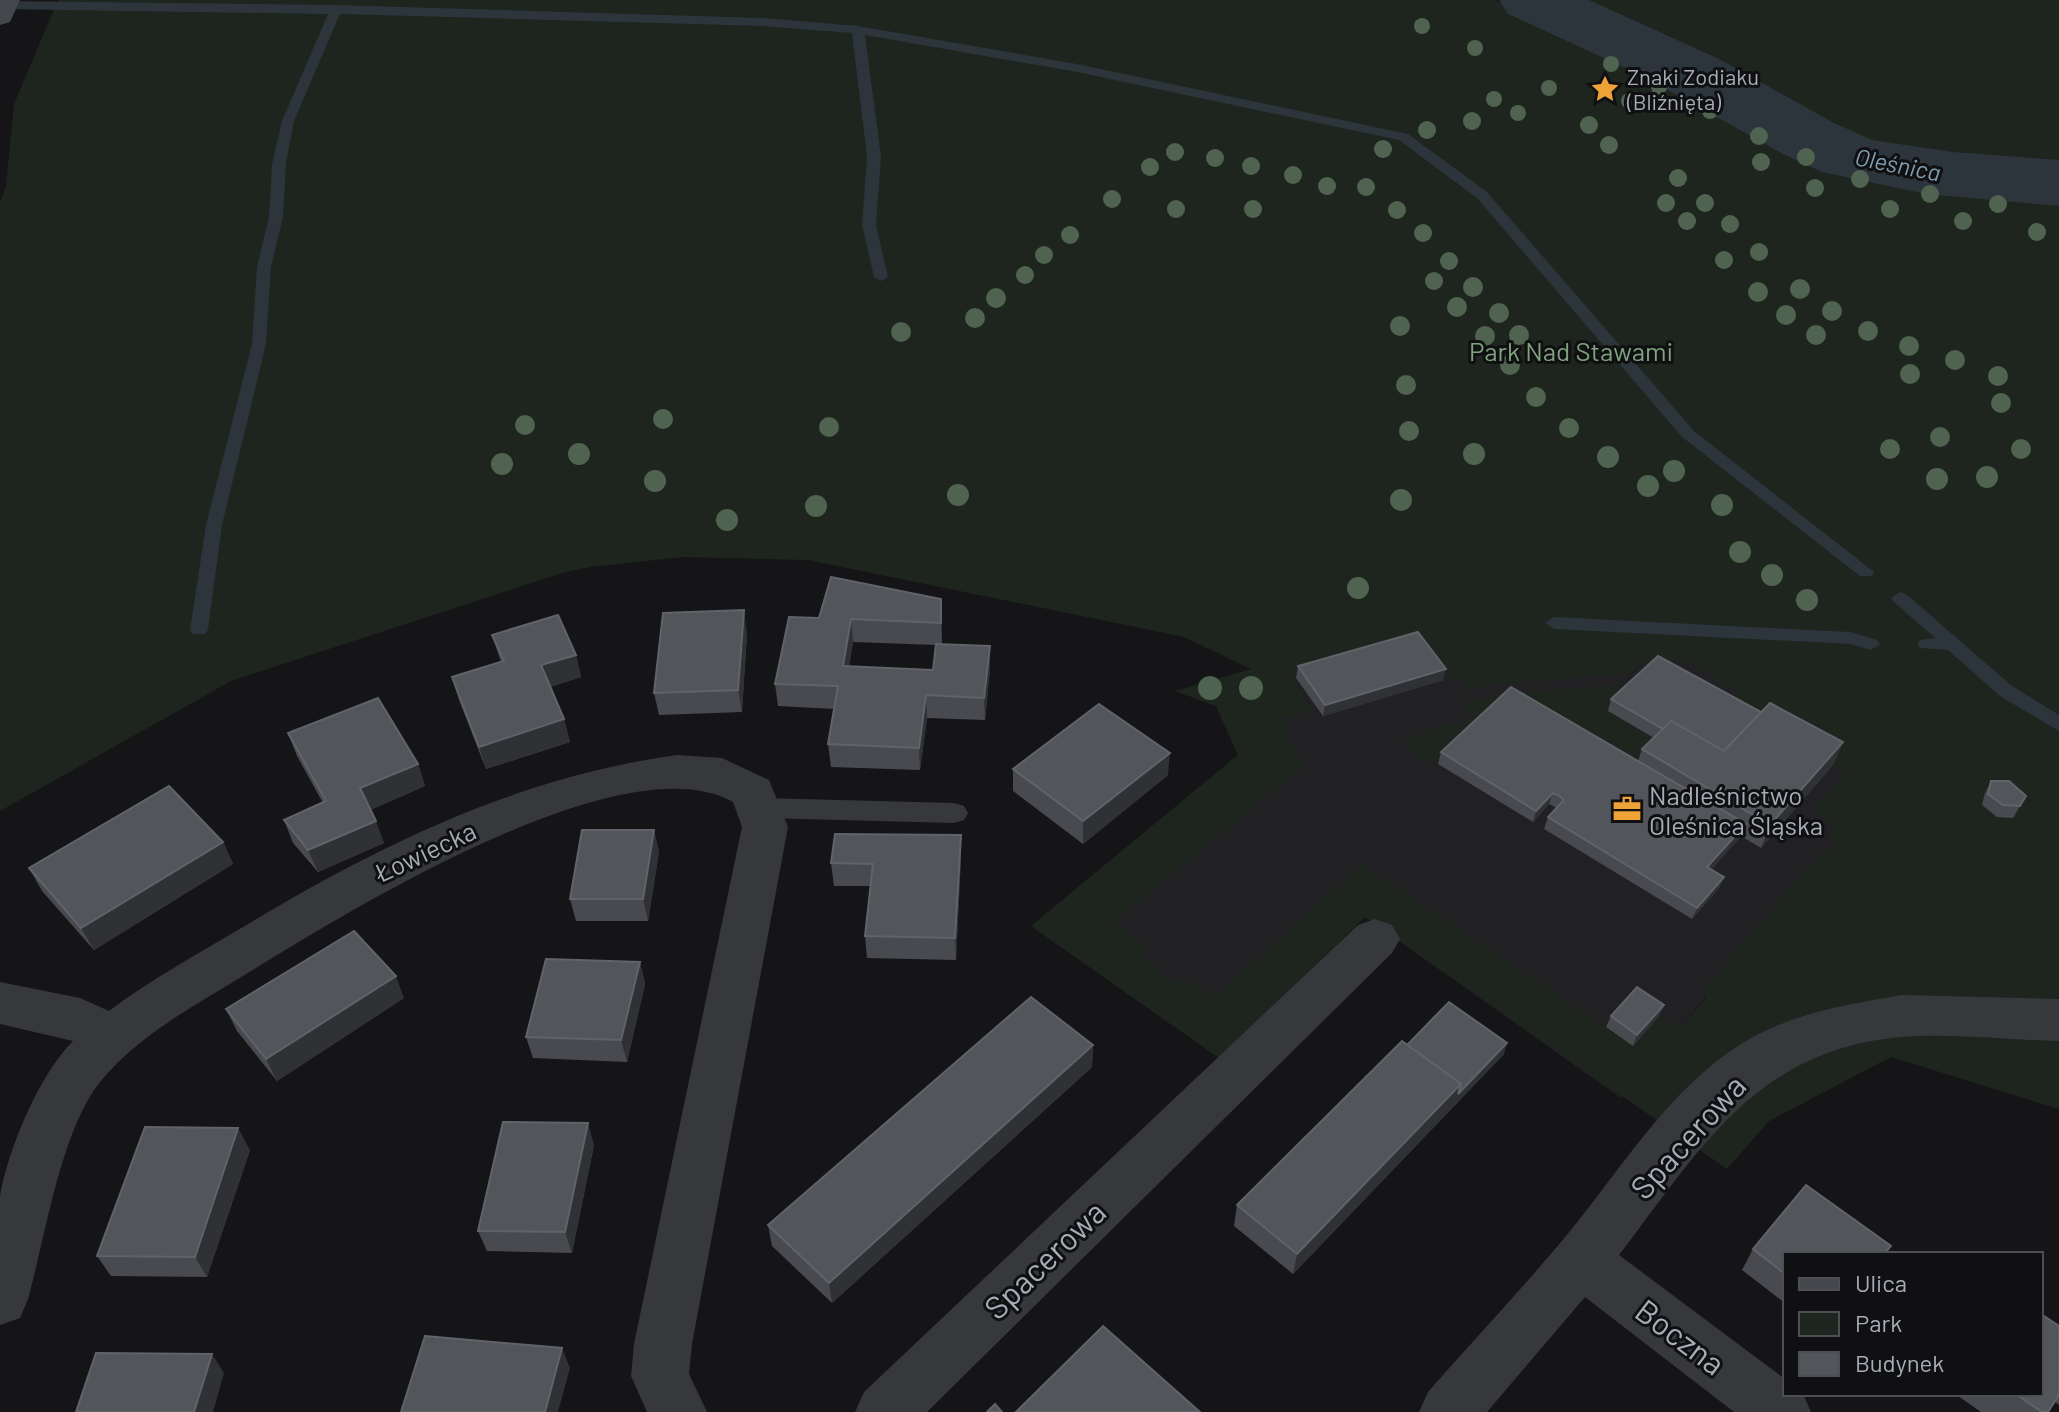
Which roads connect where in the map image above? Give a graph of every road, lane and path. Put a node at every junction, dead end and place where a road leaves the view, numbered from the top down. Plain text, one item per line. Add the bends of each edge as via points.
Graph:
1 (6, 0) edge
2 (0, 16) edge
3 (764, 808) junction
4 (954, 813) dead end
5 (1375, 939) dead end
6 (0, 1003) edge
7 (2059, 1020) edge
8 (110, 1038) junction
9 (1581, 1260) junction
10 (0, 1299) edge
11 (677, 1412) edge
12 (885, 1412) edge
13 (1449, 1412) edge
14 (1781, 1412) edge

1 - 2 main road
3 - 4 lane
3 - 8 street, Łowiecka via 753,790 732,776 669,771 606,783 513,811 373,874
3 - 11 street via 765,827 663,1344 660,1376
5 - 12 street, Spacerowa
6 - 8 street via 80,1019
7 - 9 street, Spacerowa via 1902,1016 1835,1027 1765,1056 1696,1115
8 - 10 street, Łowiecka via 79,1069 56,1108
9 - 13 street, Spacerowa
9 - 14 street, Boczna

